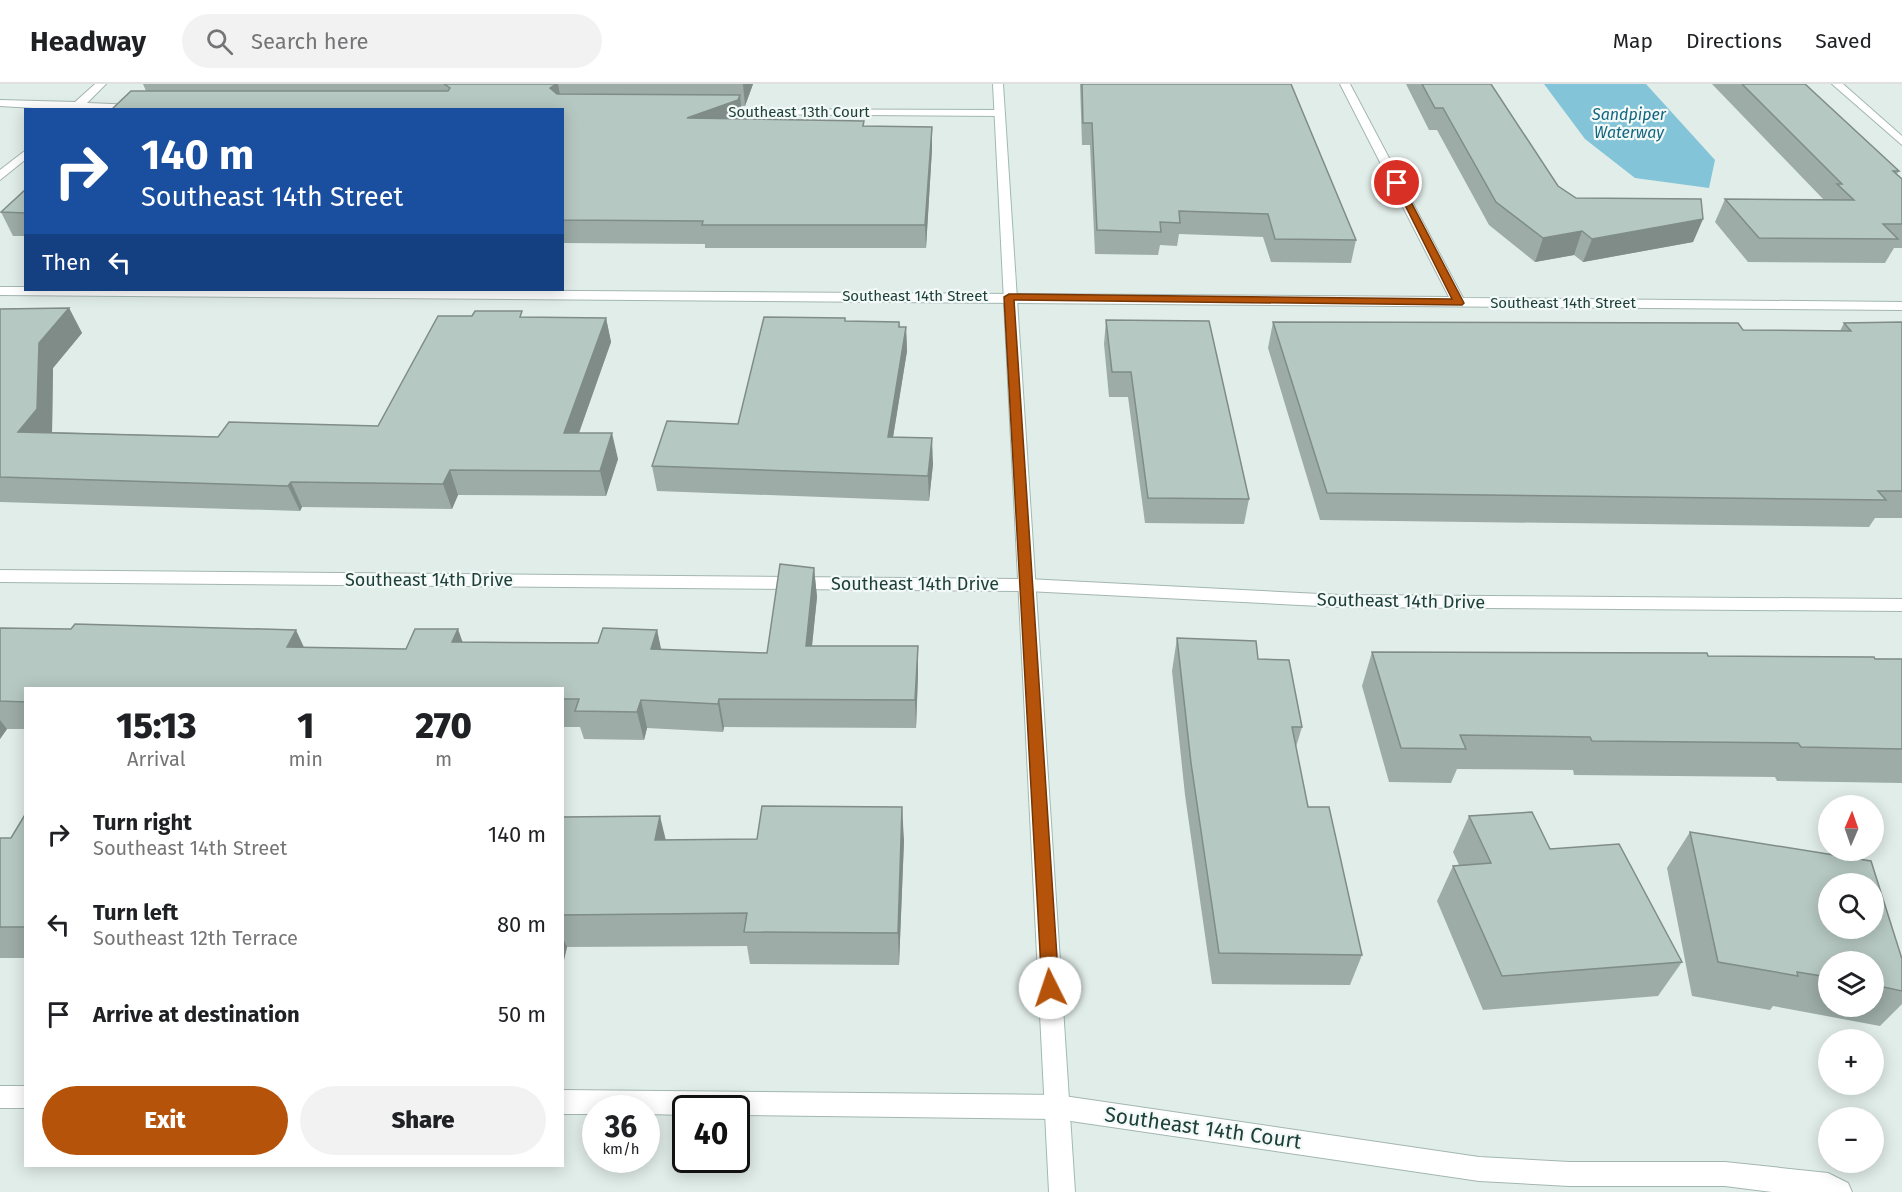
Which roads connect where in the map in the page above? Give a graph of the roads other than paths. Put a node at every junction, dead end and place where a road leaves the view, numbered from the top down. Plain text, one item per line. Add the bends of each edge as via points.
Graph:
1 (101, 84) edge
2 (998, 84) edge
3 (1345, 84) edge
4 (1837, 84) edge
5 (0, 103) edge
6 (74, 108) edge
7 (146, 108) edge
8 (704, 111) edge
9 (1000, 113) junction
10 (1902, 142) edge
11 (24, 155) edge
12 (0, 176) edge
13 (0, 291) edge
14 (1009, 297) junction
15 (1459, 303) junction
16 (1902, 306) edge
17 (0, 576) edge
18 (1027, 585) junction
19 (1902, 605) edge
20 (0, 1097) edge
21 (24, 1097) edge
22 (564, 1102) edge
23 (1057, 1107) junction
24 (1062, 1192) edge
25 (1839, 1192) edge

1 - 6 street
2 - 9 street
3 - 15 street
4 - 10 street
5 - 6 street
6 - 7 street
8 - 9 street, Southeast 13th Court
9 - 14 street
11 - 12 street
13 - 14 street, Southeast 14th Street
14 - 15 street, Southeast 14th Street
14 - 18 street
15 - 16 street, Southeast 14th Street
17 - 18 street, Southeast 14th Drive
18 - 19 street, Southeast 14th Drive via 1339,601
18 - 23 street
20 - 21 street
22 - 23 street, Southeast 14th Court
23 - 24 street
23 - 25 street, Southeast 14th Court via 1479,1169 1569,1174 1725,1174 1828,1186

